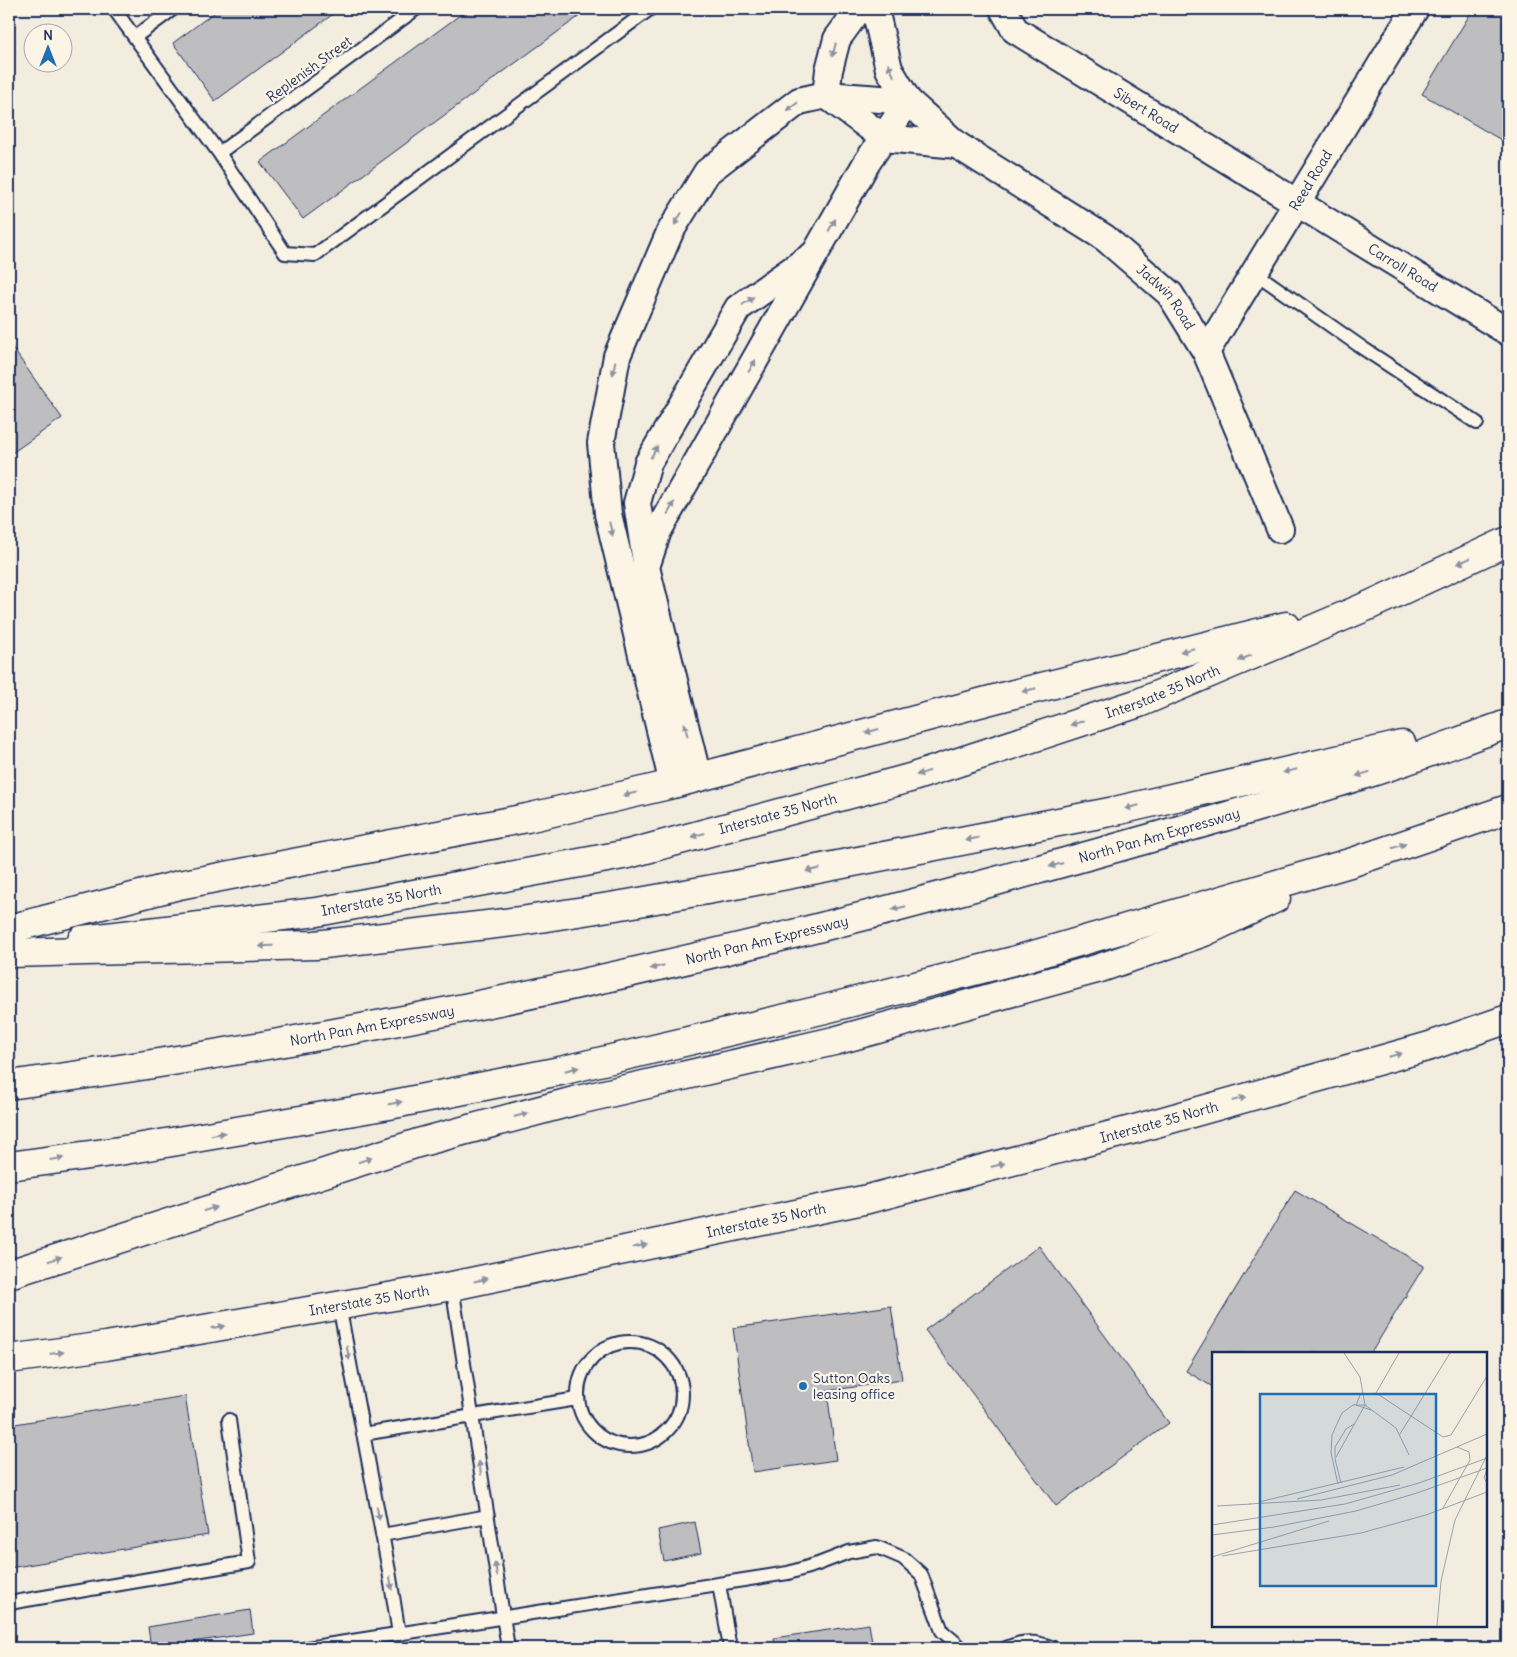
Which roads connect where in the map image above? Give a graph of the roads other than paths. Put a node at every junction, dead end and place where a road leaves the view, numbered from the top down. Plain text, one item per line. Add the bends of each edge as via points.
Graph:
1 (114, 9) edge
2 (173, 9) edge
3 (416, 9) edge
4 (650, 9) edge
5 (860, 9) edge
6 (875, 9) edge
7 (1003, 9) edge
8 (1415, 9) edge
9 (135, 37) junction
10 (826, 95) junction
11 (908, 100) junction
12 (884, 138) junction
13 (957, 145) junction
14 (220, 153) junction
15 (1296, 204) junction
16 (816, 253) junction
17 (1254, 272) junction
18 (1508, 332) edge
19 (1206, 352) junction
20 (1476, 423) dead end
21 (1280, 529) dead end
22 (1508, 541) edge
23 (646, 567) junction
24 (1370, 605) junction
25 (1508, 722) edge
26 (685, 781) junction
27 (1508, 809) edge
28 (1353, 862) junction
29 (9, 929) edge
30 (9, 946) edge
31 (9, 953) edge
32 (1508, 1018) edge
33 (9, 1085) edge
34 (9, 1166) edge
35 (9, 1274) edge
36 (452, 1286) junction
37 (339, 1305) junction
38 (9, 1359) edge
39 (576, 1399) junction
40 (472, 1416) junction
41 (229, 1420) dead end
42 (363, 1434) junction
43 (488, 1516) junction
44 (382, 1535) junction
45 (719, 1584) junction
46 (9, 1603) edge
47 (503, 1618) junction
48 (399, 1634) junction
49 (307, 1648) edge
50 (508, 1648) edge
51 (730, 1648) edge
52 (962, 1648) edge
53 (1006, 1648) edge
54 (1054, 1648) edge

1 - 9 lane
2 - 9 lane
3 - 14 lane, Replenish Street
4 - 14 lane via 315,254 285,253
5 -> 10 street via 837,39
11 -> 6 street, Jadwin Road via 889,69
7 - 15 street, Sibert Road via 1014,30
8 - 15 street, Reed Road
9 - 14 lane
10 - 11 street
10 - 12 street
10 -> 26 street via 799,101 707,172 670,232 616,356 601,443 608,514
11 - 12 street
11 - 13 street, Jadwin Road
12 - 13 street, Jadwin Road
16 -> 12 street
13 - 19 street, Jadwin Road via 1105,238 1170,294
15 - 17 street, Reed Road
15 - 18 street, Carroll Road
23 -> 16 street via 658,531
23 -> 16 street via 637,503 648,463 738,308
17 - 19 street, Reed Road
17 - 20 lane
19 - 21 street, Jadwin Road
22 -> 24 main road, Interstate 35 North
26 -> 23 street
24 -> 26 main road via 1016,693
24 -> 30 main road, Interstate 35 North via 1139,703 910,778 628,854 318,912
25 -> 31 main road via 1115,811 628,904 315,945
25 -> 33 main road, North Pan Am Expressway via 1370,772 1117,848 731,950 535,995 270,1045
26 -> 29 main road via 527,818 180,885
28 -> 27 main road
34 -> 28 main road via 119,1151 370,1108 570,1069 1004,963
35 -> 28 main road via 418,1143 574,1101 834,1041 1100,968 1204,932
36 -> 32 main road, Interstate 35 North via 868,1199 1135,1129 1430,1046
36 - 37 main road, Interstate 35 North
36 - 40 lane
38 -> 37 main road, Interstate 35 North via 106,1346
37 -> 42 lane
39 - 39 lane via 582,1419 595,1435 614,1445 634,1447 654,1441 670,1428 680,1410 683,1389 677,1370 664,1354 645,1344 625,1342 605,1347 588,1360 578,1378
39 - 40 lane
40 - 42 lane
43 -> 40 lane
41 - 46 lane via 249,1562
42 -> 44 lane
43 - 44 lane
47 -> 43 lane
44 -> 48 lane
45 - 47 lane
45 - 51 lane
45 - 52 lane via 788,1573 849,1552 878,1547 903,1558 921,1574 942,1631
47 - 48 lane
47 - 50 lane
48 - 49 lane
53 - 54 lane via 1018,1643 1039,1642

